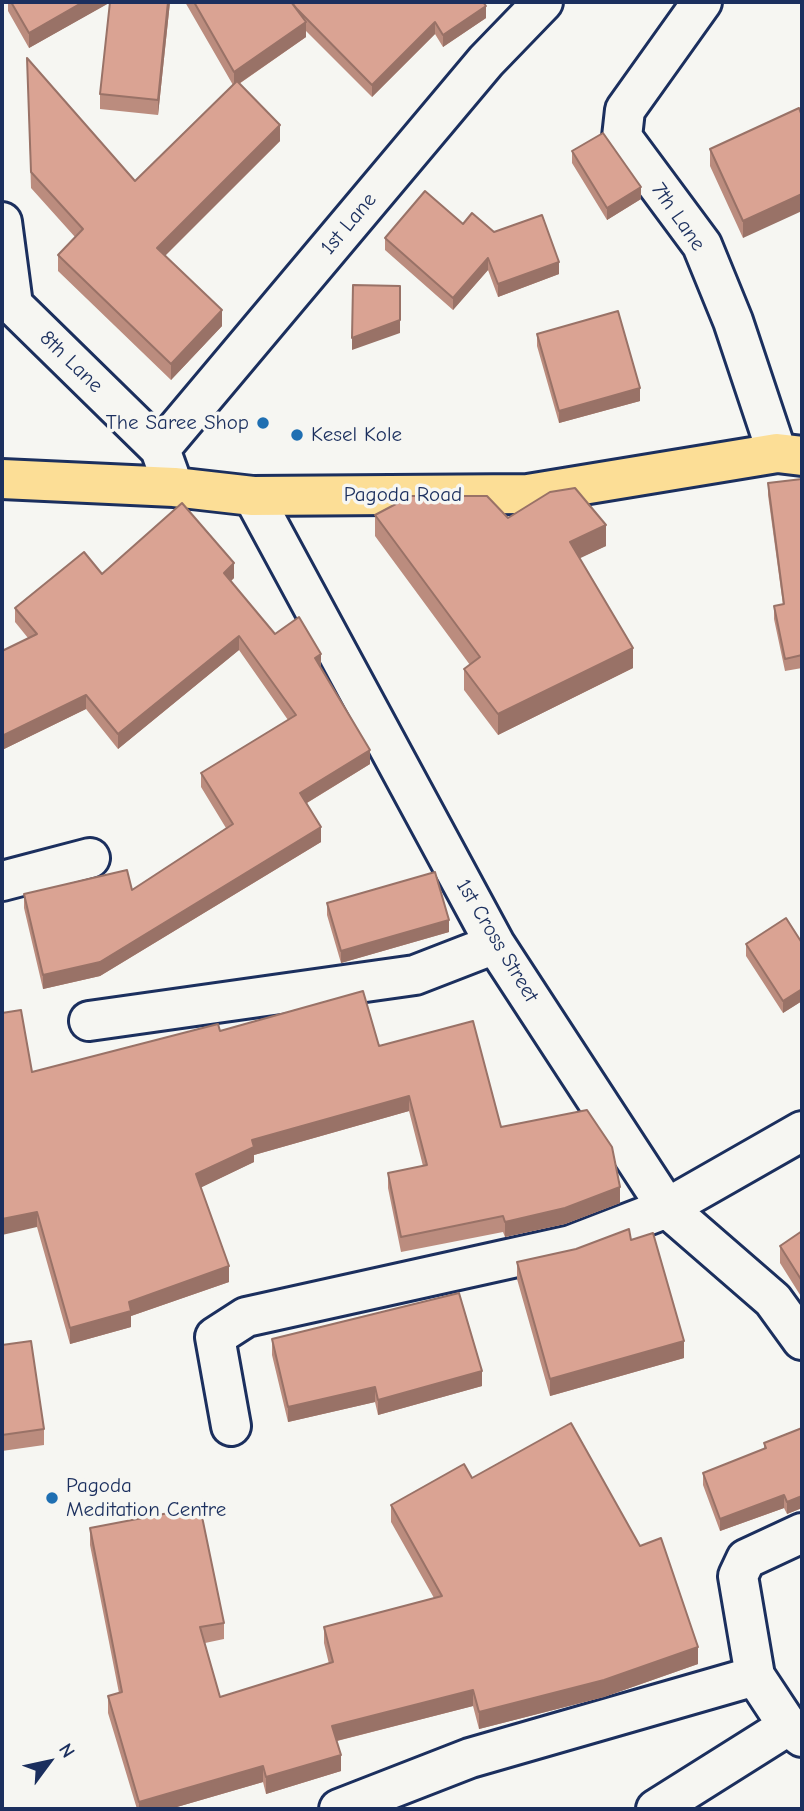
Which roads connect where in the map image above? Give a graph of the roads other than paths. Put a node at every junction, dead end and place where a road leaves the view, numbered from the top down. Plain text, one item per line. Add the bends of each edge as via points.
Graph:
1 (543, 2) edge
2 (702, 2) edge
3 (2, 222) edge
4 (7, 312) edge
5 (160, 450) junction
6 (790, 454) edge
7 (2, 479) edge
8 (174, 487) junction
9 (253, 496) junction
10 (90, 858) dead end
11 (2, 881) edge
12 (495, 944) junction
13 (89, 1021) dead end
14 (802, 1131) edge
15 (667, 1208) junction
16 (802, 1340) edge
17 (231, 1426) dead end
18 (802, 1533) edge
19 (755, 1676) junction
20 (795, 1732) edge
21 (339, 1809) edge
22 (656, 1809) edge

1 - 5 street, 1st Lane via 486,61
2 - 6 street, 7th Lane via 625,110 622,137 702,245
3 - 4 street, 8th Lane
4 - 5 street, 8th Lane
5 - 8 street, 8th Lane
6 - 9 main road, Pagoda Road via 527,494
7 - 8 main road, Pagoda Road
8 - 9 main road, Pagoda Road
9 - 12 street, 1st Cross Street
10 - 11 street
12 - 13 street via 415,975
12 - 15 street, 1st Cross Street
14 - 15 street
15 - 16 street, 1st Cross Street via 773,1300
15 - 17 street via 571,1245 246,1317 215,1336
18 - 19 street via 746,1559 738,1576
19 - 20 street
19 - 21 street via 470,1758
20 - 22 street

